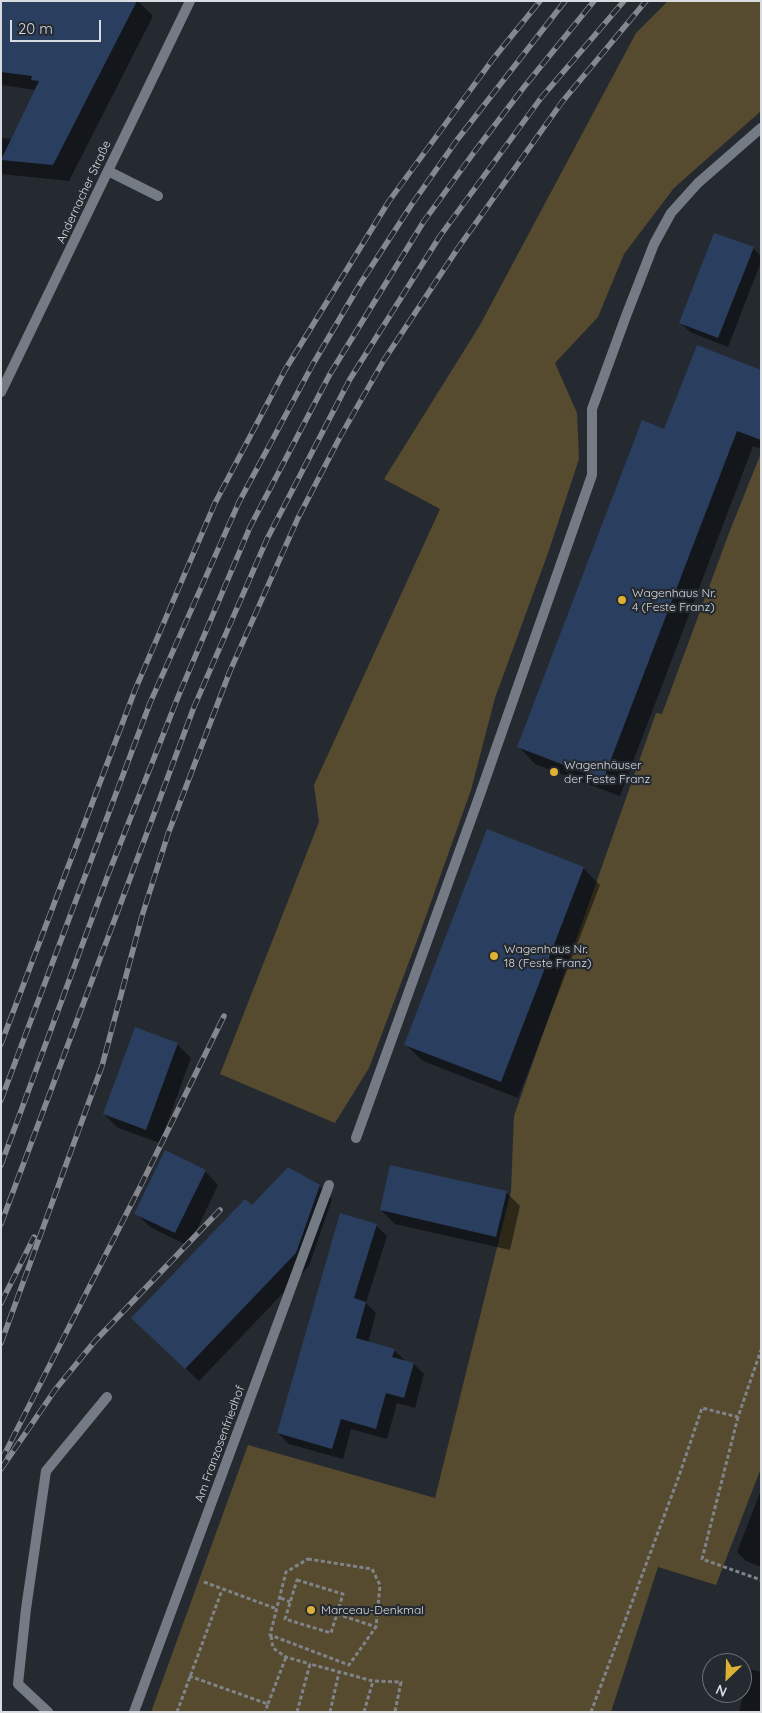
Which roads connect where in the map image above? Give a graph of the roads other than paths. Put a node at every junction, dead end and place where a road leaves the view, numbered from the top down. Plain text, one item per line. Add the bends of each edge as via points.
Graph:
1 (190, 1) edge
2 (761, 128) edge
3 (108, 171) junction
4 (158, 196) dead end
5 (1, 392) edge
6 (356, 1138) dead end
7 (329, 1185) dead end
8 (107, 1397) dead end
9 (48, 1712) edge
10 (134, 1712) edge

1 - 3 street, Andernacher Straße
2 - 6 street via 698,183 671,214 654,244 592,409 592,475
3 - 4 street
3 - 5 street, Andernacher Straße
7 - 10 street, Am Franzosenfriedhof
8 - 9 street via 46,1471 18,1684

